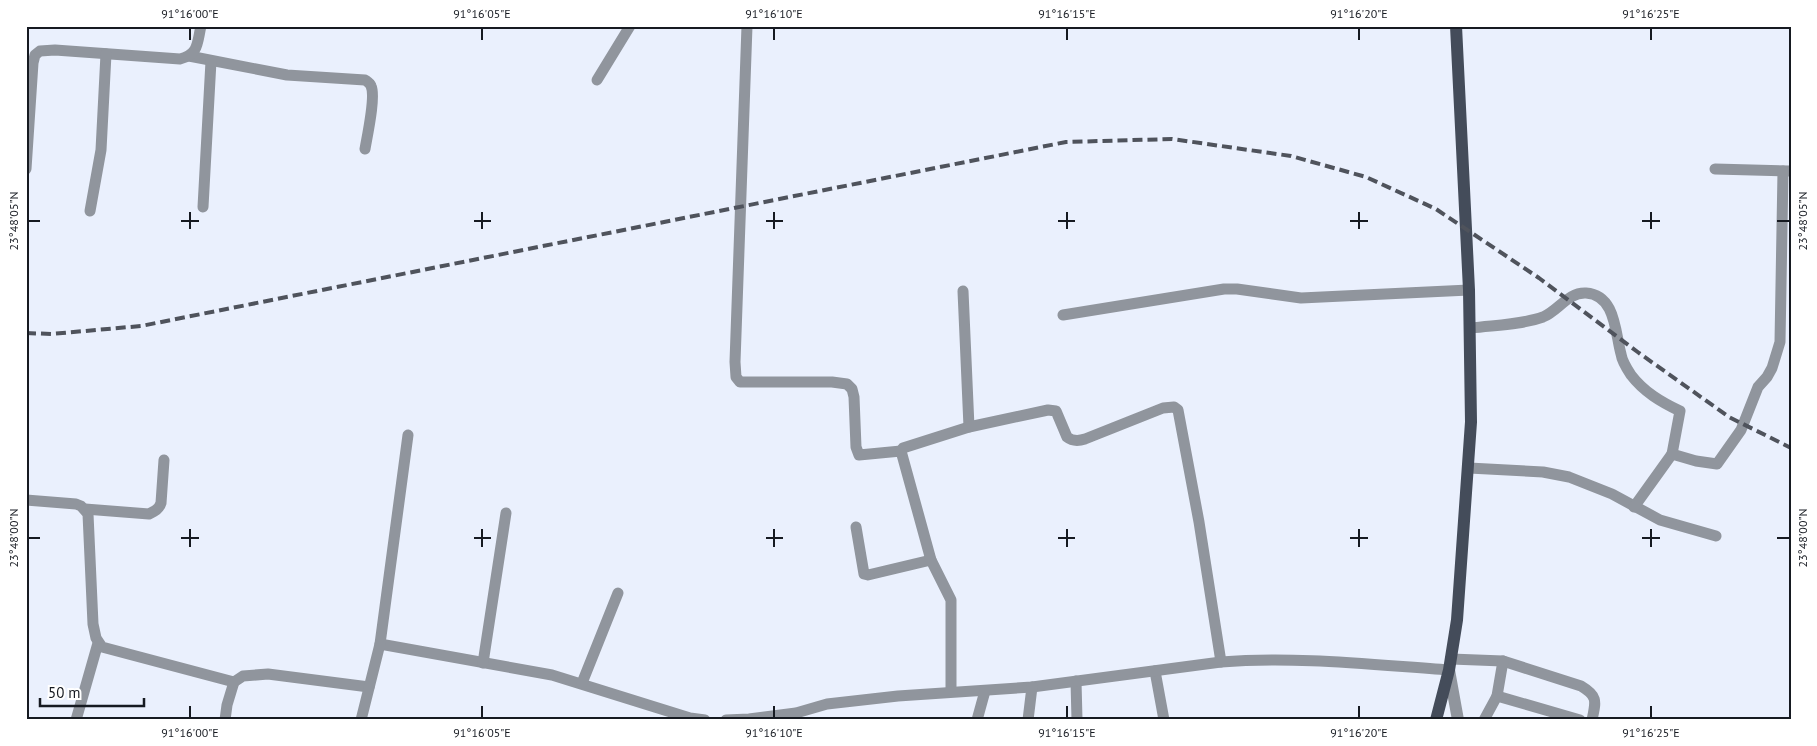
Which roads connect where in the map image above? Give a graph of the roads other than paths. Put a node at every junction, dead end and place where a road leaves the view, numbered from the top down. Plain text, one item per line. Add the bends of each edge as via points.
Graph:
1 (201, 26) edge
2 (630, 26) edge
3 (747, 26) edge
4 (1456, 26) edge
5 (31, 54) edge
6 (106, 54) junction
7 (189, 56) junction
8 (211, 61) junction
9 (597, 80) dead end
10 (365, 149) dead end
11 (26, 165) edge
12 (26, 169) edge
13 (1715, 169) dead end
14 (1787, 171) edge
15 (203, 207) dead end
16 (90, 211) dead end
17 (1469, 290) junction
18 (963, 291) dead end
19 (1063, 315) dead end
20 (1471, 328) junction
21 (969, 427) junction
22 (408, 435) dead end
23 (901, 451) junction
24 (1672, 454) junction
25 (164, 460) dead end
26 (1469, 468) junction
27 (26, 500) edge
28 (1634, 507) junction
29 (85, 509) junction
30 (506, 513) dead end
31 (856, 527) dead end
32 (1716, 536) dead end
33 (931, 560) junction
34 (618, 593) dead end
35 (98, 643) junction
36 (380, 644) junction
37 (1503, 661) junction
38 (1221, 662) junction
39 (483, 663) junction
40 (1450, 664) junction
41 (1155, 671) junction
42 (1076, 681) junction
43 (234, 682) junction
44 (582, 684) junction
45 (369, 687) junction
46 (1032, 687) junction
47 (985, 691) junction
48 (951, 692) junction
49 (1497, 696) junction
50 (1486, 719) edge
51 (76, 720) edge
52 (226, 720) edge
53 (361, 720) edge
54 (705, 720) edge
55 (726, 720) edge
56 (977, 720) edge
57 (1028, 720) edge
58 (1077, 720) edge
59 (1164, 720) edge
60 (1436, 720) edge
61 (1458, 720) edge
62 (1580, 720) edge
63 (1592, 720) edge

1 - 7 street via 195,51
2 - 9 street
3 - 23 street via 736,377 740,382 847,384 854,397 859,455
4 - 17 main road
5 - 6 street via 44,50
5 - 11 street
6 - 7 street via 180,59
6 - 16 street via 101,150
7 - 8 street
8 - 10 street via 286,75 365,80 372,90
8 - 15 street
11 - 12 street
13 - 14 street
14 - 24 street via 1780,342 1775,361 1758,387 1741,430 1717,464 1696,462
17 - 19 street via 1301,298 1224,289
17 - 20 main road
18 - 21 street
20 - 24 street via 1544,316 1575,294 1598,297 1608,307 1621,356 1630,374 1644,390 1680,411
20 - 26 main road
21 - 23 street
21 - 38 street via 1053,410 1058,413 1067,436 1081,440 1163,408 1177,408
22 - 36 street
23 - 33 street
24 - 28 street
25 - 29 street via 160,503 156,511 149,514
26 - 28 street via 1564,476 1612,494
26 - 40 main road via 1457,620
27 - 29 street via 76,504
28 - 32 street via 1675,525
29 - 35 street via 90,530 93,624
30 - 39 street
31 - 33 street via 863,571 868,575
33 - 48 street via 952,600
34 - 44 street
35 - 43 street via 116,652
35 - 51 street
36 - 39 street
36 - 45 street
37 - 40 street
37 - 49 street
37 - 63 street via 1591,692 1595,702
38 - 40 street via 1284,660
38 - 41 street
39 - 44 street
40 - 60 main road
40 - 61 street
41 - 42 street
41 - 59 street
42 - 46 street
42 - 58 street
43 - 45 street via 243,676 268,674
43 - 52 street
44 - 54 street
45 - 53 street
46 - 47 street
46 - 57 street
47 - 48 street
47 - 56 street
48 - 55 street via 827,704 796,713
49 - 50 street
49 - 62 street

